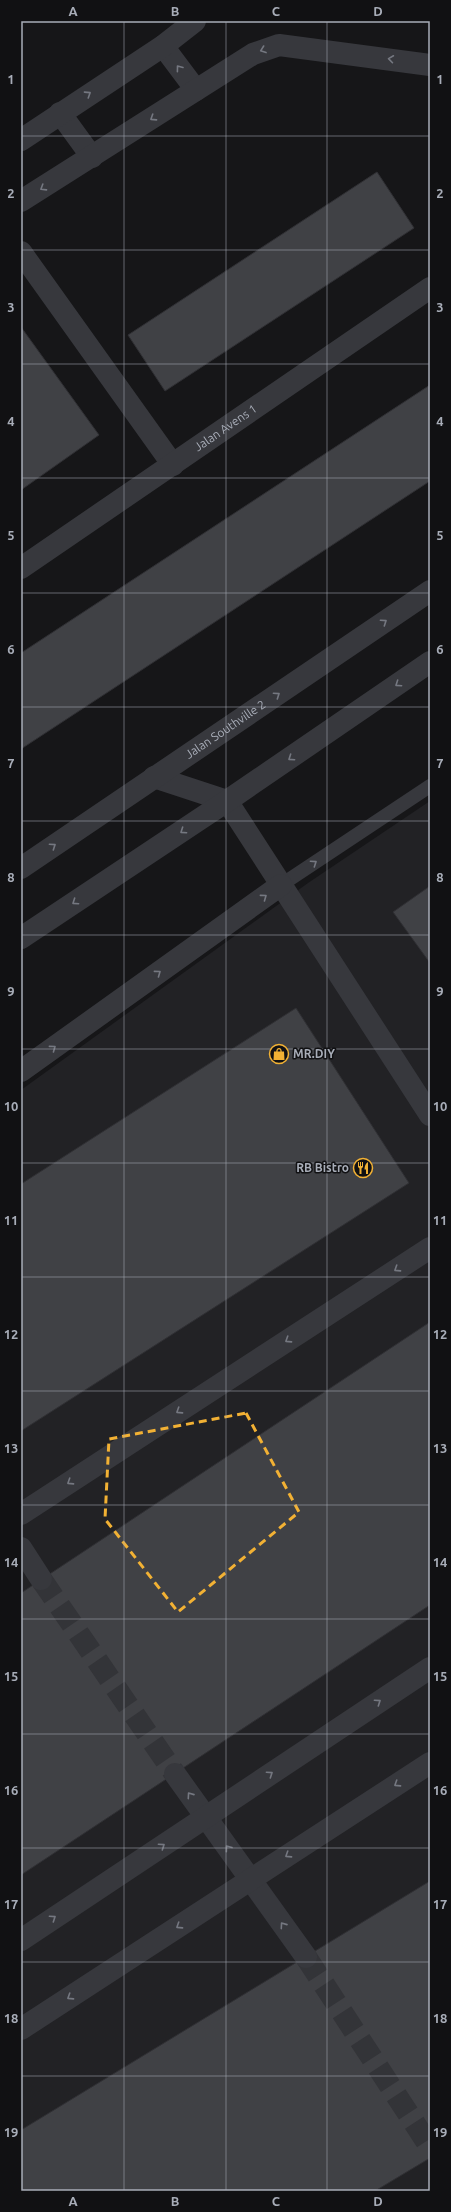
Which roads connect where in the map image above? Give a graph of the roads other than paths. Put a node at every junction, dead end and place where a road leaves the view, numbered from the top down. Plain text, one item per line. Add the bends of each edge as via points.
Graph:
1 (196, 21) edge
2 (162, 46) junction
3 (430, 65) edge
4 (196, 90) junction
5 (60, 113) junction
6 (21, 140) edge
7 (92, 157) junction
8 (21, 201) edge
9 (21, 252) edge
10 (430, 288) edge
11 (172, 465) junction
12 (21, 568) edge
13 (430, 591) edge
14 (430, 662) edge
15 (154, 777) junction
16 (430, 786) edge
17 (227, 801) junction
18 (21, 868) edge
19 (281, 885) junction
20 (21, 938) edge
21 (21, 1071) edge
22 (430, 1115) edge
23 (430, 1248) edge
24 (21, 1514) edge
25 (21, 1548) edge
26 (41, 1579) tunnel mouth
27 (430, 1668) edge
28 (430, 1763) edge
29 (175, 1774) tunnel mouth
30 (205, 1817) junction
31 (251, 1880) junction
32 (21, 1940) edge
33 (306, 1956) tunnel mouth
34 (21, 2029) edge

1 - 2 street
4 -> 2 street
5 -> 2 street
3 -> 4 street via 279,45 253,54
4 -> 7 street
5 - 6 street
5 - 7 street
7 -> 8 street
9 - 11 street
10 - 11 street, Jalan Avens 1
11 - 12 street, Jalan Avens 1
15 -> 13 street, Jalan Southville 2
14 -> 17 street
15 - 17 street
18 -> 15 street, Jalan Southville 2
19 -> 16 lane
17 - 19 street
17 -> 20 street
21 -> 19 street
19 - 22 street
23 -> 24 street
25 - 26 street
30 -> 27 street
28 -> 31 street
30 -> 29 street
31 -> 30 street
32 -> 30 street
33 -> 31 street
31 -> 34 street

